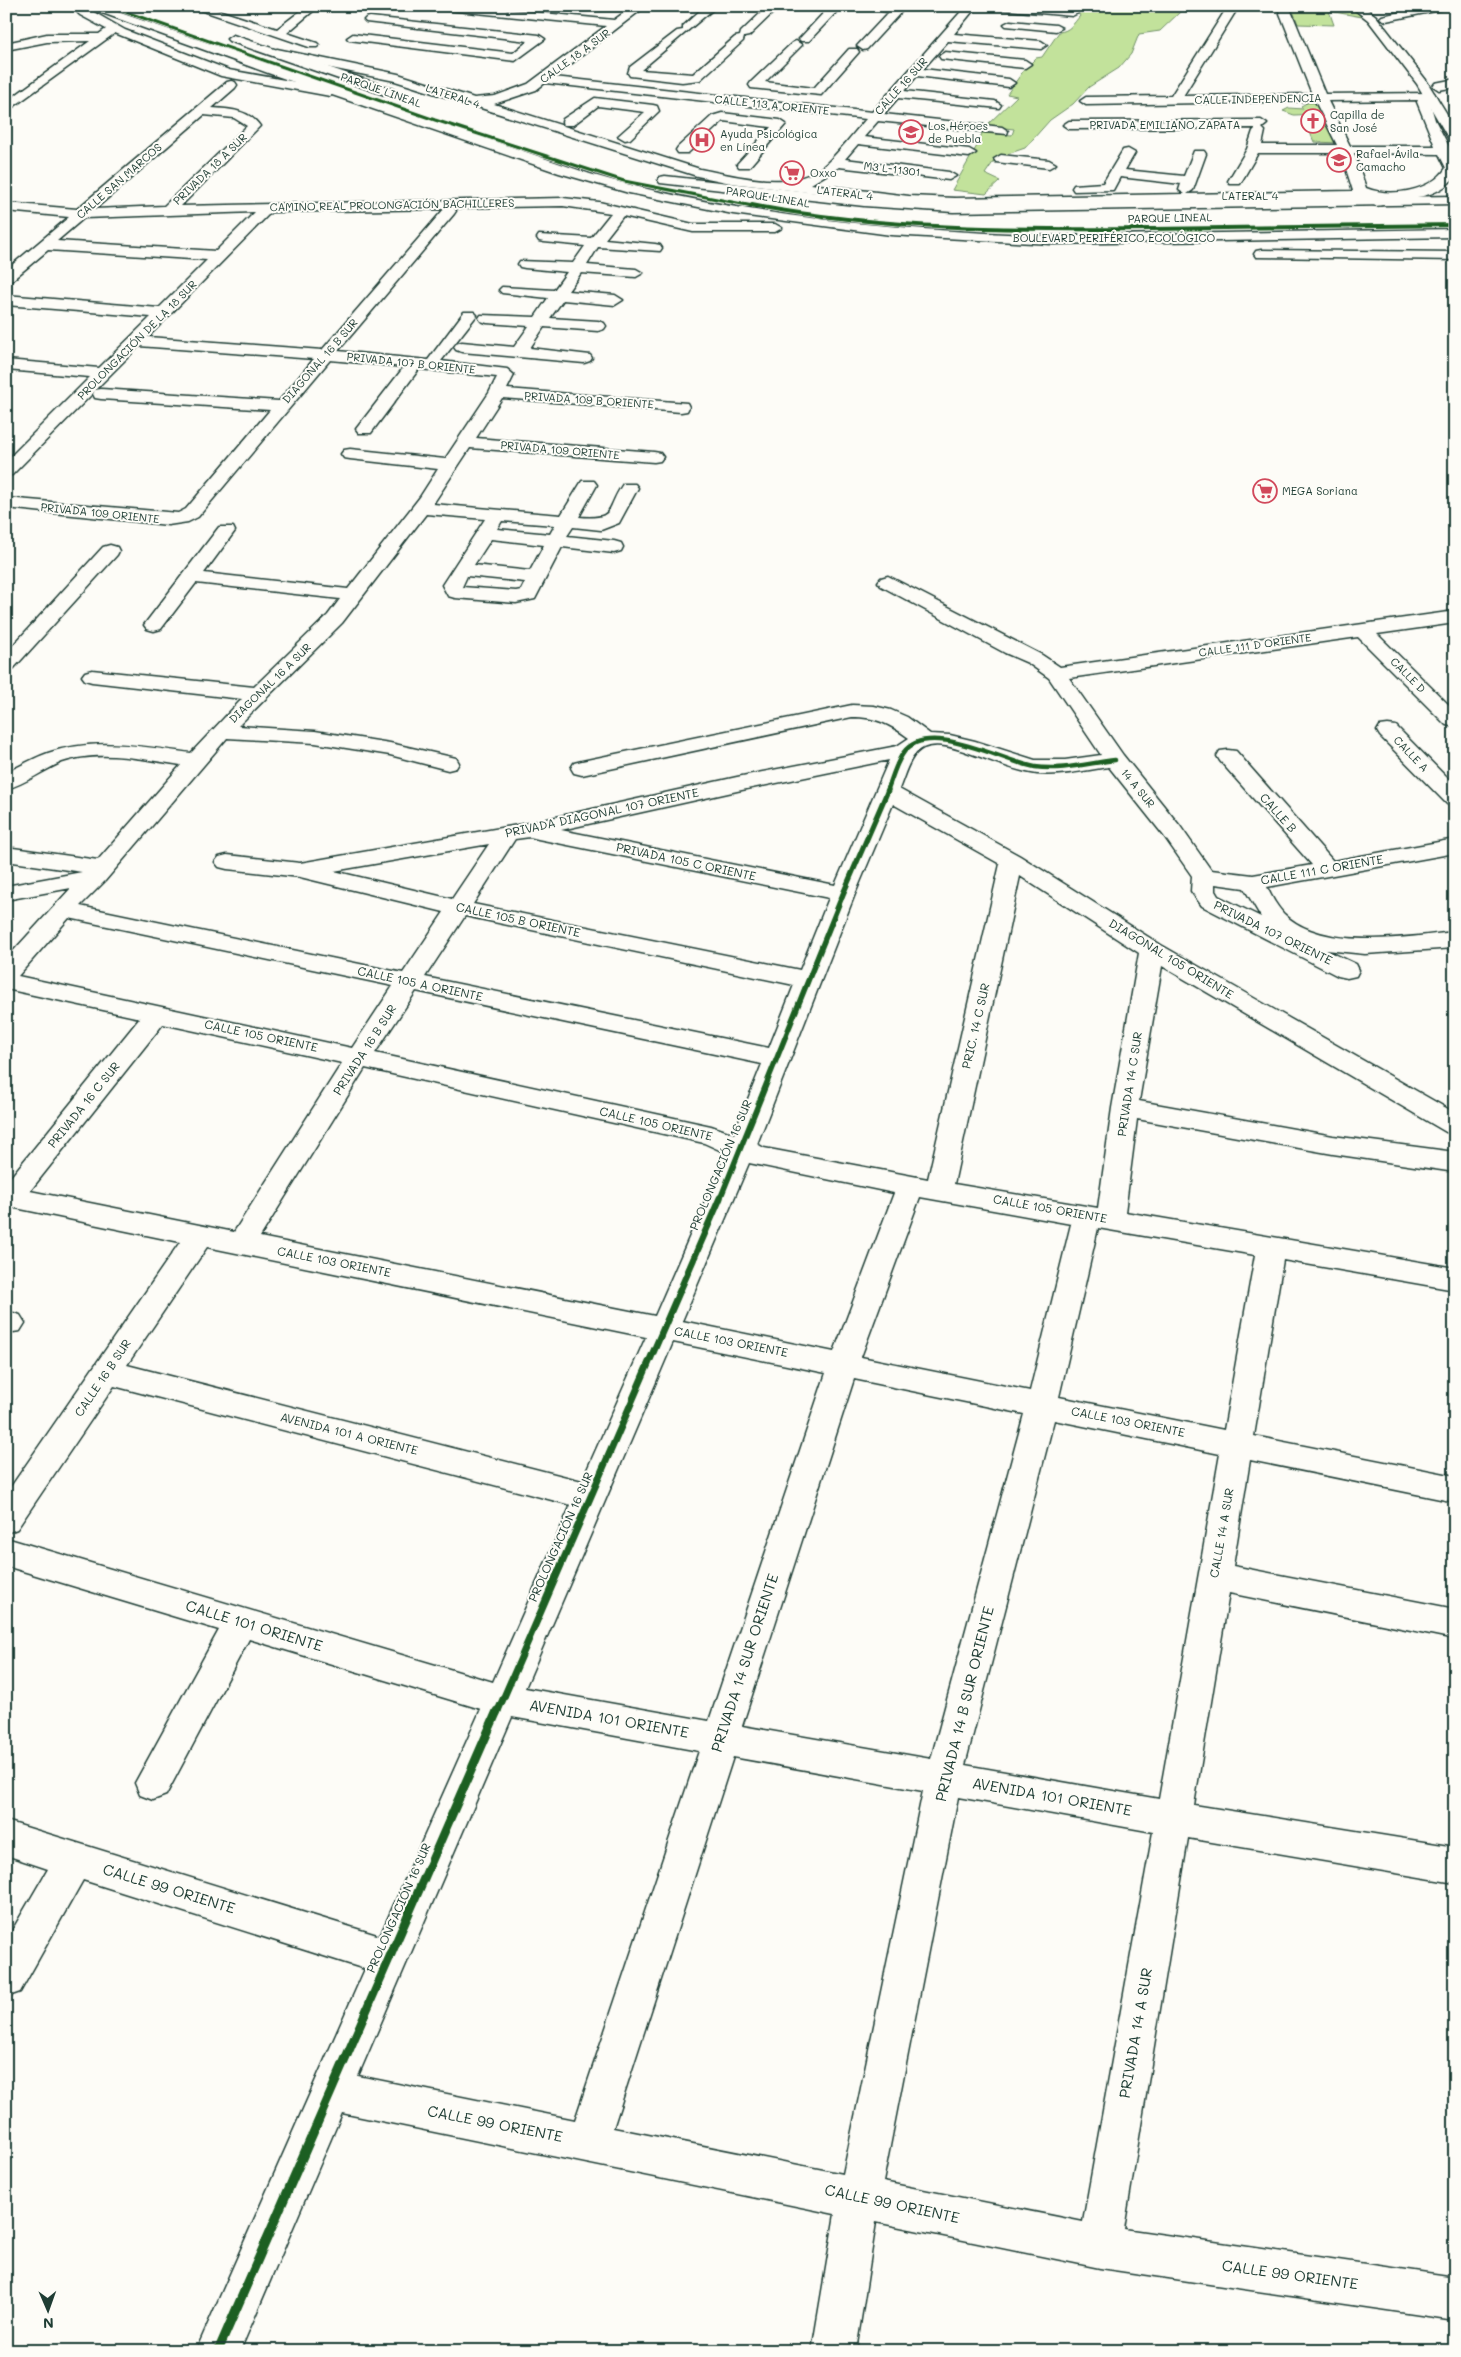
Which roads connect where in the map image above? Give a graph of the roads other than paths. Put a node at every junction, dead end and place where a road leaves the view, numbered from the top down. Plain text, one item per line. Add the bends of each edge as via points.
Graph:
1 (76, 6) edge
2 (88, 6) edge
3 (134, 6) edge
4 (194, 6) edge
5 (314, 6) edge
6 (436, 6) edge
7 (532, 6) edge
8 (641, 6) edge
9 (712, 6) edge
10 (776, 6) edge
11 (837, 6) edge
12 (872, 6) edge
13 (972, 6) edge
14 (997, 6) edge
15 (1234, 6) edge
16 (1284, 6) edge
17 (1355, 6) edge
18 (1370, 6) edge
19 (1445, 6) edge
20 (1072, 13) dead end
21 (519, 15) junction
22 (1386, 18) junction
23 (370, 20) dead end
24 (960, 20) junction
25 (976, 21) dead end
26 (994, 22) dead end
27 (617, 24) junction
28 (1056, 28) dead end
29 (113, 29) junction
30 (278, 34) junction
31 (100, 37) junction
32 (945, 37) junction
33 (353, 38) dead end
34 (392, 43) junction
35 (1041, 46) dead end
36 (6, 47) edge
37 (528, 48) junction
38 (449, 49) junction
39 (277, 53) junction
40 (378, 53) dead end
41 (576, 54) junction
42 (929, 54) junction
43 (435, 59) dead end
44 (1025, 64) dead end
45 (913, 72) junction
46 (661, 76) junction
47 (537, 83) junction
48 (1008, 83) dead end
49 (1455, 83) edge
50 (231, 85) dead end
51 (1439, 86) junction
52 (782, 90) junction
53 (645, 91) junction
54 (330, 92) junction
55 (442, 92) junction
56 (894, 94) junction
57 (1430, 97) junction
58 (1269, 98) junction
59 (1320, 98) junction
60 (504, 99) junction
61 (1449, 99) dead end
62 (1175, 100) junction
63 (469, 101) junction
64 (520, 101) junction
65 (1086, 101) dead end
66 (629, 105) junction
67 (768, 105) junction
68 (995, 105) dead end
69 (6, 108) edge
70 (200, 111) junction
71 (521, 117) junction
72 (874, 117) junction
73 (753, 119) junction
74 (568, 122) dead end
75 (1261, 124) junction
76 (1069, 126) dead end
77 (1002, 131) dead end
78 (625, 136) dead end
79 (1455, 138) edge
80 (853, 140) junction
81 (1254, 149) junction
82 (683, 150) dead end
83 (1346, 150) junction
84 (1445, 150) junction
85 (1057, 151) dead end
86 (969, 153) dead end
87 (1128, 153) dead end
88 (1200, 154) dead end
89 (1001, 159) dead end
90 (744, 164) dead end
91 (833, 164) junction
92 (1050, 164) junction
93 (1118, 173) junction
94 (949, 176) dead end
95 (642, 177) junction
96 (814, 179) junction
97 (829, 180) junction
98 (1235, 181) dead end
99 (780, 185) junction
100 (1028, 187) dead end
101 (627, 189) junction
102 (1063, 190) junction
103 (643, 192) junction
104 (842, 193) junction
105 (1374, 199) junction
106 (1225, 200) junction
107 (1455, 200) edge
108 (563, 202) junction
109 (6, 207) edge
110 (267, 208) junction
111 (168, 210) junction
112 (449, 211) dead end
113 (619, 212) junction
114 (81, 214) junction
115 (1455, 219) edge
116 (693, 228) junction
117 (775, 228) junction
118 (1455, 233) edge
119 (544, 238) dead end
120 (594, 243) junction
121 (45, 244) junction
122 (656, 248) dead end
123 (949, 250) dead end
124 (1047, 254) dead end
125 (1066, 254) dead end
126 (1243, 254) dead end
127 (221, 256) junction
128 (1450, 256) edge
129 (525, 264) dead end
130 (576, 268) junction
131 (636, 273) dead end
132 (6, 278) edge
133 (508, 290) dead end
134 (559, 295) junction
135 (6, 300) edge
136 (615, 300) dead end
137 (164, 313) junction
138 (469, 316) dead end
139 (486, 318) dead end
140 (539, 322) junction
141 (598, 326) dead end
142 (137, 341) junction
143 (462, 348) dead end
144 (519, 352) junction
145 (325, 355) junction
146 (584, 358) dead end
147 (6, 364) edge
148 (422, 365) junction
149 (104, 373) junction
150 (505, 373) joint
151 (498, 393) junction
152 (101, 394) dead end
153 (281, 406) junction
154 (681, 407) dead end
155 (365, 429) dead end
156 (465, 442) junction
157 (350, 454) dead end
158 (654, 457) dead end
159 (9, 464) edge
160 (449, 465) junction
161 (588, 485) dead end
162 (629, 488) dead end
163 (6, 503) edge
164 (419, 508) junction
165 (192, 513) joint
166 (497, 515) junction
167 (566, 522) junction
168 (226, 532) dead end
169 (486, 533) junction
170 (556, 540) junction
171 (614, 547) dead end
172 (110, 552) dead end
173 (191, 577) junction
174 (888, 582) dead end
175 (352, 595) junction
176 (1455, 617) edge
177 (154, 625) dead end
178 (1362, 630) junction
179 (6, 665) edge
180 (1056, 674) junction
181 (92, 676) dead end
182 (258, 694) junction
183 (1453, 721) dead end
184 (221, 731) junction
185 (1388, 731) dead end
186 (915, 745) junction
187 (1228, 756) dead end
188 (195, 760) junction
189 (1115, 760) junction
190 (448, 763) dead end
191 (582, 768) dead end
192 (6, 782) edge
193 (888, 792) junction
194 (1455, 799) edge
195 (519, 832) junction
196 (1455, 846) edge
197 (6, 854) edge
198 (1012, 861) junction
199 (227, 862) dead end
200 (1328, 869) junction
201 (300, 870) junction
202 (101, 872) junction
203 (1253, 882) junction
204 (1204, 884) junction
205 (6, 893) edge
206 (843, 894) junction
207 (459, 908) junction
208 (63, 910) junction
209 (1455, 940) edge
210 (1152, 950) junction
211 (1347, 970) dead end
212 (6, 974) edge
213 (809, 980) junction
214 (6, 981) edge
215 (410, 982) junction
216 (158, 1013) junction
217 (360, 1057) junction
218 (777, 1058) junction
219 (1125, 1108) junction
220 (1455, 1125) edge
221 (740, 1150) junction
222 (1455, 1162) edge
223 (925, 1188) junction
224 (8, 1196) edge
225 (1098, 1217) junction
226 (200, 1235) junction
227 (242, 1243) junction
228 (1271, 1248) junction
229 (1455, 1278) edge
230 (664, 1329) junction
231 (844, 1364) junction
232 (107, 1372) junction
233 (1042, 1406) junction
234 (1237, 1444) junction
235 (1455, 1489) edge
236 (591, 1497) junction
237 (6, 1520) edge
238 (6, 1552) edge
239 (1214, 1576) junction
240 (241, 1622) junction
241 (1455, 1624) edge
242 (502, 1700) junction
243 (720, 1737) junction
244 (944, 1777) junction
245 (153, 1783) dead end
246 (1175, 1819) junction
247 (6, 1838) edge
248 (74, 1859) junction
249 (1455, 1865) edge
250 (390, 1958) junction
251 (6, 1978) edge
252 (332, 2092) junction
253 (588, 2142) junction
254 (860, 2197) junction
255 (1100, 2247) junction
256 (1455, 2300) edge
257 (218, 2351) edge
258 (834, 2351) edge

1 - 29 main road via 87,16
2 - 54 main road, BOULEVARD PERIFÉRICO ECOLÓGICO
3 - 39 main road, BOULEVARD PERIFÉRICO ECOLÓGICO
4 - 30 main road
5 - 30 main road
6 - 21 main road
7 - 21 main road
8 - 27 main road, CALLE 18 A SUR
9 - 46 main road via 634,70 634,73
10 - 46 main road via 696,77
11 - 52 main road via 755,84
12 - 52 main road via 896,11 817,92
13 - 24 main road, CALLE 16 SUR
14 - 20 main road
15 - 62 main road
16 - 59 main road
17 - 57 main road via 1372,18
18 - 22 main road
19 - 22 main road
21 - 27 main road
22 - 51 main road via 1399,41
23 - 37 main road via 539,39
24 - 25 main road
24 - 32 main road, CALLE 16 SUR
26 - 28 main road
27 - 41 main road, CALLE 18 A SUR
29 - 31 main road
29 - 54 main road via 222,72
30 - 55 main road via 432,82
31 - 36 main road via 47,38
31 - 69 main road
32 - 35 main road
32 - 42 main road, CALLE 16 SUR
33 - 34 main road
34 - 38 main road
34 - 40 main road
37 - 38 main road via 515,56
37 - 41 main road
38 - 43 main road
39 - 55 main road, LATERAL 4 via 398,78
39 - 95 main road, BOULEVARD PERIFÉRICO ECOLÓGICO via 573,158
41 - 47 main road, CALLE 18 A SUR
42 - 44 main road
42 - 45 main road, CALLE 16 SUR
45 - 48 main road
45 - 56 main road, CALLE 16 SUR
46 - 53 main road
47 - 53 main road, CALLE 113 A ORIENTE
47 - 60 main road, CALLE 18 A SUR
47 - 64 main road, CALLE 18 A SUR via 533,91
49 - 51 main road
50 - 70 main road, CALLE SAN MARCOS
51 - 61 main road
52 - 67 main road
53 - 66 main road
53 - 67 main road, CALLE 113 A ORIENTE
54 - 101 main road, BOULEVARD PERIFÉRICO ECOLÓGICO
55 - 63 main road, LATERAL 4
56 - 68 main road
56 - 72 main road, CALLE 16 SUR
57 - 59 main road, CALLE INDEPENDENCIA
57 - 79 main road
57 - 84 main road via 1423,102
58 - 59 main road, CALLE INDEPENDENCIA
58 - 62 main road, CALLE INDEPENDENCIA
58 - 75 main road
59 - 83 main road
60 - 63 main road, CALLE 18 A SUR
60 - 64 main road
62 - 65 main road, CALLE INDEPENDENCIA
63 - 71 main road, LATERAL 4
64 - 71 main road via 514,110
66 - 74 main road via 595,102
66 - 78 main road via 653,111
67 - 72 main road, CALLE 113 A ORIENTE
67 - 73 main road
70 - 111 main road, PRIVADA 18 A SUR via 232,114 249,120 254,126
70 - 114 main road, CALLE SAN MARCOS
71 - 99 main road, LATERAL 4 via 697,172
72 - 77 main road, CALLE 113 A ORIENTE
72 - 80 main road, CALLE 16 SUR
73 - 82 main road via 717,119
73 - 90 main road via 780,124
75 - 76 main road, PRIVADA EMILIANO ZAPATA
75 - 81 main road
80 - 86 main road
80 - 91 main road, CALLE 16 SUR
81 - 83 main road
81 - 98 main road
83 - 84 main road
83 - 105 main road via 1360,191
84 - 105 main road via 1453,163 1452,172 1430,191
85 - 92 main road
87 - 93 main road
88 - 93 main road via 1188,185
89 - 92 main road
91 - 94 main road, M3 L-11301
91 - 96 main road, CALLE 16 SUR
91 - 97 main road
92 - 102 main road
93 - 102 main road via 1108,187
95 - 106 main road via 864,202 953,208
95 - 115 main road, BOULEVARD PERIFÉRICO ECOLÓGICO via 711,193 786,205 965,223 1069,226
96 - 97 main road
96 - 99 main road, CALLE 16 SUR
97 - 104 main road
99 - 104 main road, LATERAL 4
100 - 102 main road
101 - 103 main road, BOULEVARD PERIFÉRICO ECOLÓGICO
101 - 108 main road
102 - 104 main road, LATERAL 4 via 955,202
102 - 106 main road, LATERAL 4
103 - 116 main road
103 - 117 main road via 690,208
103 - 118 main road, BOULEVARD PERIFÉRICO ECOLÓGICO via 805,220 911,233 991,238 1051,240
105 - 106 main road
105 - 107 main road
108 - 110 main road, CAMINO REAL PROLONGACIÓN BACHILLERES
108 - 113 main road, CAMINO REAL PROLONGACIÓN BACHILLERES
109 - 114 main road, CAMINO REAL PROLONGACIÓN BACHILLERES
110 - 111 main road, CAMINO REAL PROLONGACIÓN BACHILLERES
110 - 127 main road, PROLONGACIÓN DE LA 18 SUR
111 - 114 main road, CAMINO REAL PROLONGACIÓN BACHILLERES
112 - 145 main road, DIAGONAL 16 B SUR
113 - 116 main road, CAMINO REAL PROLONGACIÓN BACHILLERES
113 - 120 main road
114 - 121 main road, CALLE SAN MARCOS
116 - 117 main road, CAMINO REAL PROLONGACIÓN BACHILLERES
117 - 123 main road
119 - 120 main road
120 - 122 main road
120 - 130 main road
121 - 127 main road
121 - 132 main road, CALLE SAN MARCOS
124 - 125 main road
126 - 128 main road
127 - 137 main road, PROLONGACIÓN DE LA 18 SUR
129 - 130 main road
130 - 131 main road
130 - 134 main road
133 - 134 main road
134 - 136 main road
134 - 140 main road
135 - 137 main road
137 - 142 main road, PROLONGACIÓN DE LA 18 SUR
138 - 148 main road
139 - 140 main road
140 - 141 main road
140 - 144 main road
142 - 145 main road, PRIVADA 107 B ORIENTE
142 - 149 main road, PROLONGACIÓN DE LA 18 SUR
143 - 144 main road
144 - 146 main road
145 - 148 main road, PRIVADA 107 B ORIENTE
145 - 153 main road, DIAGONAL 16 B SUR
147 - 149 main road
148 - 150 main road, PRIVADA 107 B ORIENTE
148 - 155 main road
149 - 159 main road, PROLONGACIÓN DE LA 18 SUR
150 - 151 main road, DIAGONAL 16 A SUR
151 - 154 main road, PRIVADA 109 B ORIENTE
151 - 156 main road, DIAGONAL 16 A SUR
152 - 153 main road
153 - 165 main road, DIAGONAL 16 B SUR
156 - 158 main road, PRIVADA 109 ORIENTE
156 - 160 main road, DIAGONAL 16 A SUR
157 - 160 main road
160 - 164 main road, DIAGONAL 16 A SUR
161 - 167 main road
162 - 167 main road via 609,522
163 - 165 main road, PRIVADA 109 ORIENTE via 168,519
164 - 166 main road
164 - 175 main road, DIAGONAL 16 A SUR
166 - 167 main road
166 - 169 main road
167 - 170 main road
168 - 173 main road
169 - 170 main road
169 - 170 main road via 484,552 463,570 538,578 538,558
170 - 171 main road
172 - 179 main road
173 - 175 main road
173 - 177 main road
174 - 180 main road via 1035,659
175 - 182 main road, DIAGONAL 16 A SUR via 335,619
176 - 178 main road, CALLE 111 D ORIENTE
178 - 180 main road, CALLE 111 D ORIENTE
178 - 183 main road, CALLE D
180 - 189 main road, 14 A SUR
181 - 182 main road
182 - 184 main road, DIAGONAL 16 A SUR
184 - 188 main road, DIAGONAL 16 A SUR
184 - 190 main road via 314,737 390,749
185 - 194 main road, CALLE A
186 - 189 main road, PRIVADA DIAGONAL 107 ORIENTE via 946,740 1034,767
186 - 191 main road via 887,713 852,710
186 - 193 main road, PROLONGACIÓN 16 SUR
186 - 195 main road, PRIVADA DIAGONAL 107 ORIENTE
187 - 200 main road, CALLE B
188 - 192 main road via 118,751 78,752 55,758
188 - 202 main road, DIAGONAL 16 A SUR
189 - 204 main road, 14 A SUR via 1172,831
193 - 198 main road, DIAGONAL 105 ORIENTE
193 - 206 main road, PROLONGACIÓN 16 SUR
195 - 201 main road, PRIVADA DIAGONAL 107 ORIENTE
195 - 206 main road, PRIVADA 105 C ORIENTE
195 - 207 main road, PRIVADA 16 B SUR
196 - 200 main road, CALLE 111 C ORIENTE
197 - 202 main road
198 - 210 main road, DIAGONAL 105 ORIENTE
198 - 223 main road, PRIC. 14 C SUR
199 - 201 main road, CALLE 105 B ORIENTE
200 - 203 main road, CALLE 111 C ORIENTE
201 - 207 main road, CALLE 105 B ORIENTE
202 - 205 main road
202 - 208 main road, DIAGONAL 16 A SUR
203 - 204 main road, CALLE 111 C ORIENTE
203 - 209 main road via 1263,903 1279,922 1309,939 1347,945
204 - 211 main road, PRIVADA 107 ORIENTE via 1210,902
206 - 213 main road, PROLONGACIÓN 16 SUR
207 - 213 main road, CALLE 105 B ORIENTE
207 - 215 main road, PRIVADA 16 B SUR
208 - 212 main road, DIAGONAL 16 A SUR
208 - 215 main road, CALLE 105 A ORIENTE
210 - 219 main road, PRIVADA 14 C SUR
210 - 220 main road, DIAGONAL 105 ORIENTE
213 - 218 main road, PROLONGACIÓN 16 SUR
214 - 216 main road, CALLE 105 ORIENTE
215 - 217 main road, PRIVADA 16 B SUR
215 - 218 main road, CALLE 105 A ORIENTE
216 - 217 main road, CALLE 105 ORIENTE
216 - 224 main road, PRIVADA 16 C SUR
217 - 221 main road, CALLE 105 ORIENTE via 711,1135
217 - 227 main road, PRIVADA 16 B SUR
218 - 221 main road, PROLONGACIÓN 16 SUR
219 - 222 main road via 1333,1145
219 - 225 main road, PRIVADA 14 C SUR
221 - 223 main road, CALLE 105 ORIENTE
221 - 230 main road, PROLONGACIÓN 16 SUR
223 - 225 main road, CALLE 105 ORIENTE
223 - 231 main road, PRIVADA 14 SUR ORIENTE
224 - 226 main road, CALLE 103 ORIENTE
225 - 228 main road, CALLE 105 ORIENTE
225 - 233 main road, PRIVADA 14 B SUR ORIENTE
226 - 227 main road, CALLE 103 ORIENTE
226 - 232 main road, CALLE 16 B SUR
227 - 230 main road, CALLE 103 ORIENTE
228 - 229 main road, CALLE 105 ORIENTE
228 - 234 main road, CALLE 14 A SUR
230 - 231 main road, CALLE 103 ORIENTE
230 - 236 main road, PROLONGACIÓN 16 SUR
231 - 233 main road, CALLE 103 ORIENTE
231 - 243 main road, PRIVADA 14 SUR ORIENTE
232 - 236 main road, AVENIDA 101 A ORIENTE
232 - 237 main road, CALLE 16 B SUR
233 - 234 main road, CALLE 103 ORIENTE
233 - 244 main road, PRIVADA 14 B SUR ORIENTE
234 - 235 main road, CALLE 103 ORIENTE
234 - 239 main road, CALLE 14 A SUR
236 - 242 main road, PROLONGACIÓN 16 SUR
238 - 240 main road, CALLE 101 ORIENTE
239 - 241 main road
239 - 246 main road, CALLE 14 A SUR
240 - 242 main road, CALLE 101 ORIENTE
240 - 245 main road
242 - 243 main road, AVENIDA 101 ORIENTE
242 - 250 main road, PROLONGACIÓN 16 SUR
243 - 244 main road, AVENIDA 101 ORIENTE
243 - 253 main road, PRIVADA 14 SUR ORIENTE
244 - 246 main road, AVENIDA 101 ORIENTE
244 - 254 main road, PRIVADA 14 B SUR ORIENTE
246 - 249 main road, AVENIDA 101 ORIENTE
246 - 255 main road, PRIVADA 14 A SUR
247 - 248 main road, CALLE 99 ORIENTE
248 - 250 main road, CALLE 99 ORIENTE
248 - 251 main road
250 - 252 main road, PROLONGACIÓN 16 SUR
252 - 253 main road, CALLE 99 ORIENTE
252 - 257 main road, PROLONGACIÓN 16 SUR
253 - 254 main road, CALLE 99 ORIENTE
254 - 255 main road, CALLE 99 ORIENTE
254 - 258 main road, PRIVADA 14 B SUR ORIENTE
255 - 256 main road, CALLE 99 ORIENTE

